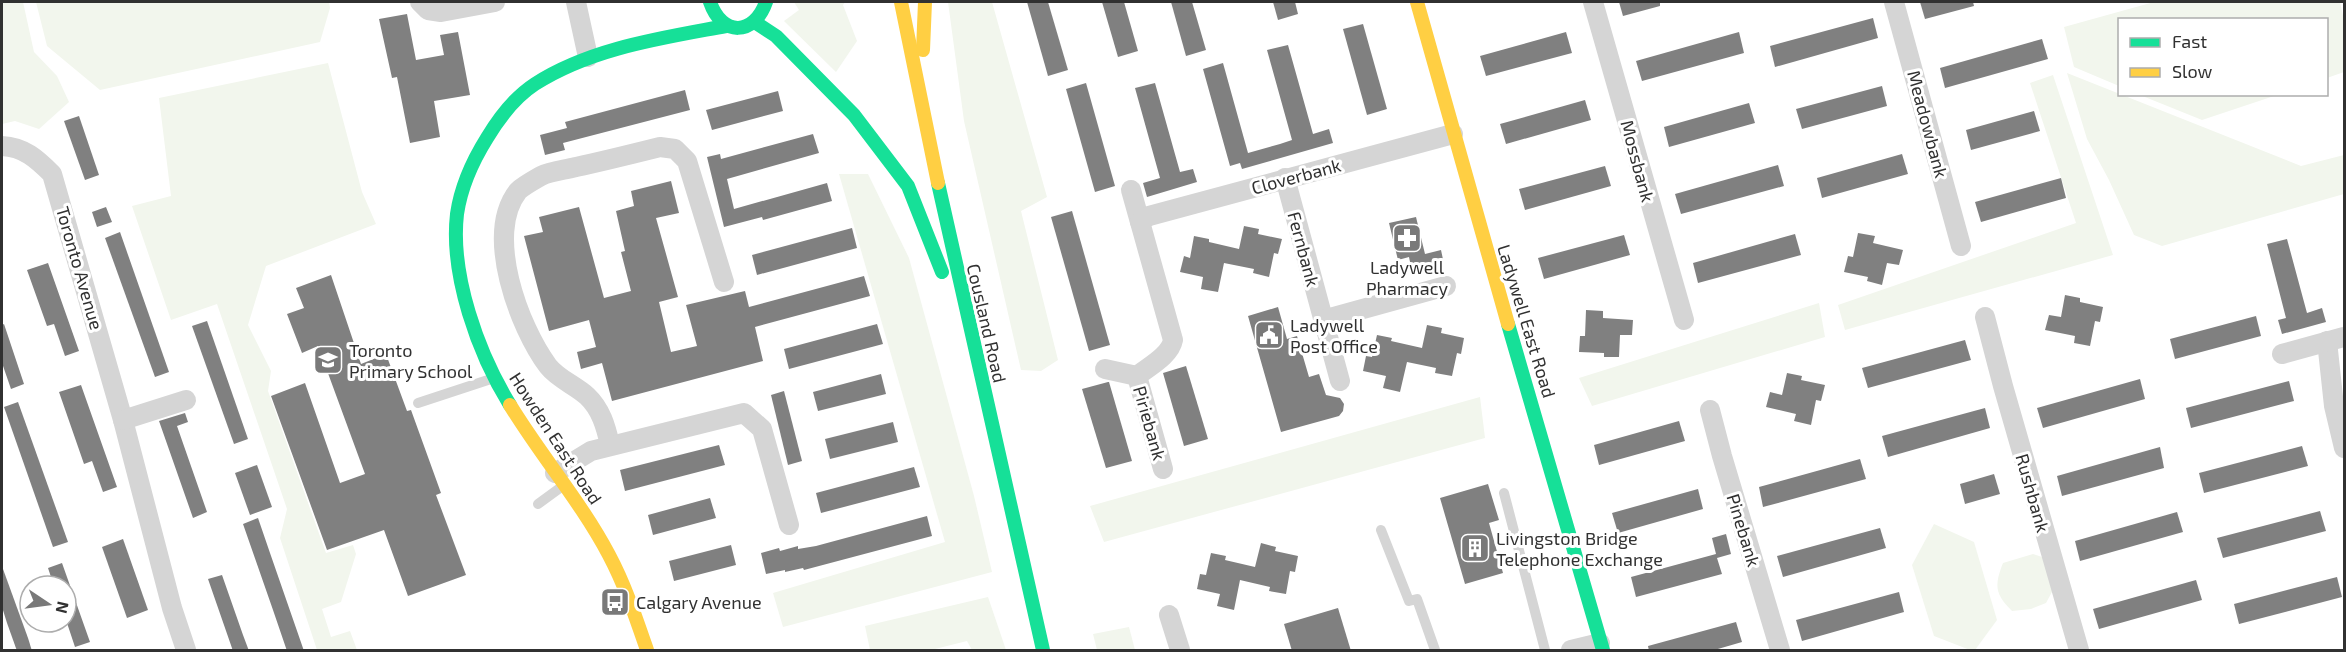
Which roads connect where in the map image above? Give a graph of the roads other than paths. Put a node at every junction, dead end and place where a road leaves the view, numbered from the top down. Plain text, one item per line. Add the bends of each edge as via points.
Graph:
1 (420, 2) edge
2 (495, 2) edge
3 (576, 2) edge
4 (766, 2) edge
5 (901, 2) edge
6 (925, 2) edge
7 (1417, 2) edge
8 (1593, 2) edge
9 (1894, 2) edge
10 (704, 4) edge
11 (675, 20) dead end
12 (756, 22) junction
13 (726, 26) junction
14 (634, 44) junction
15 (588, 57) junction
16 (922, 102) junction
17 (1453, 134) junction
18 (2, 146) edge
19 (1285, 178) junction
20 (1131, 190) dead end
21 (1140, 222) junction
22 (1961, 246) dead end
23 (724, 282) dead end
24 (1446, 286) dead end
25 (1323, 320) junction
26 (1684, 320) dead end
27 (1994, 328) dead end
28 (2336, 339) edge
29 (2282, 354) dead end
30 (978, 365) junction
31 (1105, 369) dead end
32 (1137, 376) junction
33 (494, 378) junction
34 (1340, 381) dead end
35 (186, 400) dead end
36 (418, 403) dead end
37 (1710, 410) dead end
38 (123, 420) junction
39 (610, 445) junction
40 (2344, 448) edge
41 (1163, 469) dead end
42 (559, 479) junction
43 (1504, 493) dead end
44 (537, 504) dead end
45 (789, 525) dead end
46 (1381, 530) dead end
47 (1169, 615) dead end
48 (1601, 647) edge
49 (186, 651) edge
50 (647, 651) edge
51 (1043, 651) edge
52 (1180, 651) edge
53 (1435, 651) edge
54 (1545, 651) edge
55 (1571, 651) edge
56 (1780, 651) edge
57 (2079, 651) edge

1 - 2 street via 428,10 441,12
3 - 15 street
4 - 12 street
5 - 16 street, Cousland Road
6 - 16 street
7 - 17 street, Ladywell East Road
8 - 26 street, Mossbank
9 - 22 street, Meadowbank
10 - 13 street
11 - 14 street, Howden East Road
12 - 13 street, Howden East Road via 741,28
12 - 30 street via 776,36 854,115 908,186
13 - 14 street, Howden East Road
14 - 15 street, Howden East Road
15 - 33 street, Howden East Road via 537,82 514,102 474,158 460,196 460,276
16 - 30 street, Cousland Road
17 - 19 street, Cloverbank
17 - 48 street, Ladywell East Road
18 - 38 street, Toronto Avenue via 34,155 52,174
19 - 21 street, Cloverbank via 1149,216
19 - 25 street, Fernbank
20 - 21 street
21 - 32 street, Piriebank via 1172,333 1172,347
23 - 39 street via 687,160 675,149 660,147 542,176 519,190 506,215 504,238 506,265 518,303 538,351 550,368 597,408
24 - 25 street
25 - 34 street, Fernbank
27 - 57 street, Rushbank via 2002,386
28 - 29 street
28 - 40 street via 2334,406
30 - 51 street, Cousland Road
31 - 32 street, Piriebank
32 - 41 street, Piriebank
33 - 36 lane
33 - 42 street, Howden East Road
35 - 38 street
37 - 56 street, Pinebank
38 - 49 street, Toronto Avenue
39 - 42 street via 591,451
39 - 45 street via 744,413 762,429
42 - 44 lane
42 - 50 street, Howden East Road via 603,544
43 - 54 lane
46 - 53 lane via 1409,601 1417,599
47 - 52 street
48 - 55 street

